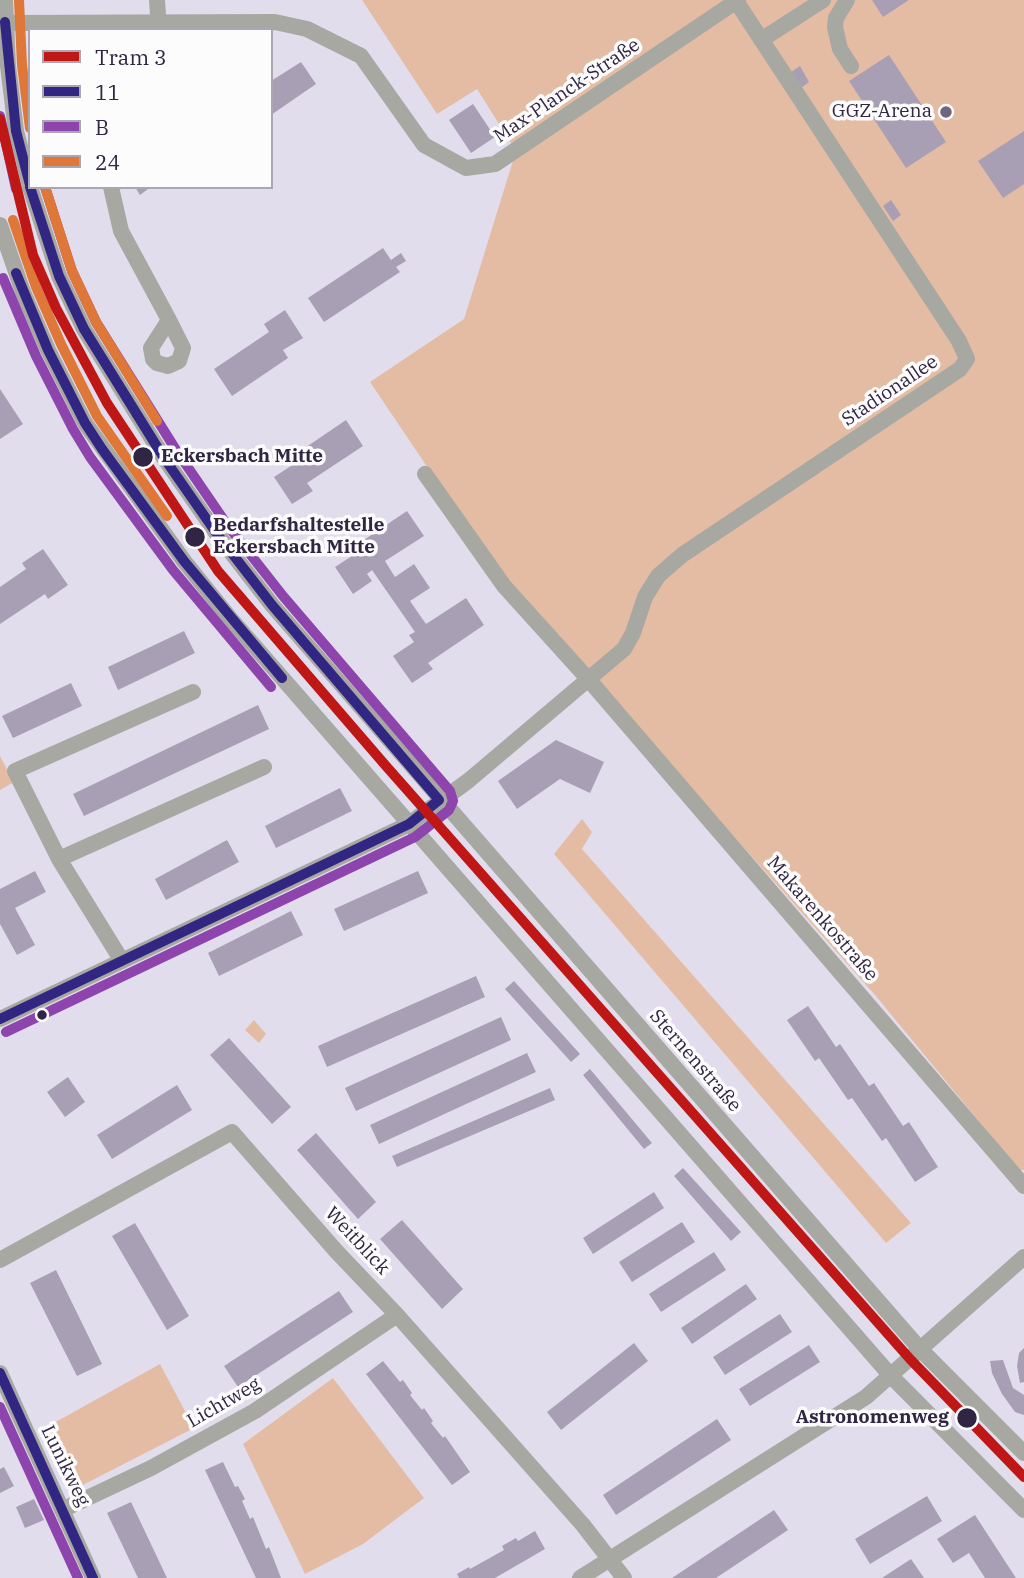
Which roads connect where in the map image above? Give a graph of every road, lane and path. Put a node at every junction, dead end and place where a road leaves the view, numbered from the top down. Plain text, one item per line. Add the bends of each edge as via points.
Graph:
1 (5, 0) edge
2 (157, 0) edge
3 (822, 0) edge
4 (848, 0) edge
5 (737, 1) edge
6 (2, 22) edge
7 (159, 25) edge
8 (761, 40) junction
9 (851, 66) dead end
10 (28, 179) edge
11 (31, 189) edge
12 (111, 189) edge
13 (0, 225) edge
14 (169, 320) dead end
15 (425, 474) dead end
16 (589, 681) junction
17 (193, 692) dead end
18 (264, 767) dead end
19 (439, 800) junction
20 (409, 824) junction
21 (59, 859) junction
22 (122, 961) junction
23 (0, 1019) edge
24 (1024, 1186) edge
25 (1024, 1257) edge
26 (0, 1260) edge
27 (397, 1315) junction
28 (920, 1349) junction
29 (0, 1373) edge
30 (891, 1376) junction
31 (1024, 1453) edge
32 (62, 1510) junction
33 (1024, 1510) edge
34 (612, 1560) junction
35 (93, 1578) edge
36 (580, 1578) edge
37 (624, 1578) edge

1 - 6 street, Sternenstraße
2 - 7 street
3 - 8 street
4 - 9 street via 835,27 840,49
5 - 7 street, Max-Planck-Straße via 495,164 466,168 424,145 361,56 307,29 275,22
5 - 8 street, Stadionallee
6 - 7 street, Max-Planck-Straße
6 - 10 street, Sternenstraße via 16,131
8 - 16 street, Stadionallee via 967,359 960,369 682,555 658,576 645,597 624,649
11 - 19 street, Sternenstraße via 59,276 84,329 164,458 272,605
12 - 14 street via 121,231
13 - 20 street via 48,350 102,449 222,608
15 - 16 street, Makarenkostraße via 504,586
16 - 19 street
16 - 24 street, Makarenkostraße
17 - 21 street via 15,771
18 - 21 street
19 - 20 street
19 - 28 street, Sternenstraße
20 - 22 street
20 - 30 street
21 - 22 street
22 - 23 street
25 - 28 street
26 - 27 street, Weitblick via 232,1132
27 - 32 street, Lichtweg via 255,1412
27 - 34 street, Weitblick
28 - 30 street
28 - 31 street, Sternenstraße
29 - 32 street, Lunikweg
30 - 33 street
30 - 34 street via 855,1404
32 - 35 street, Lunikweg
34 - 36 street
34 - 37 street, Weitblick

